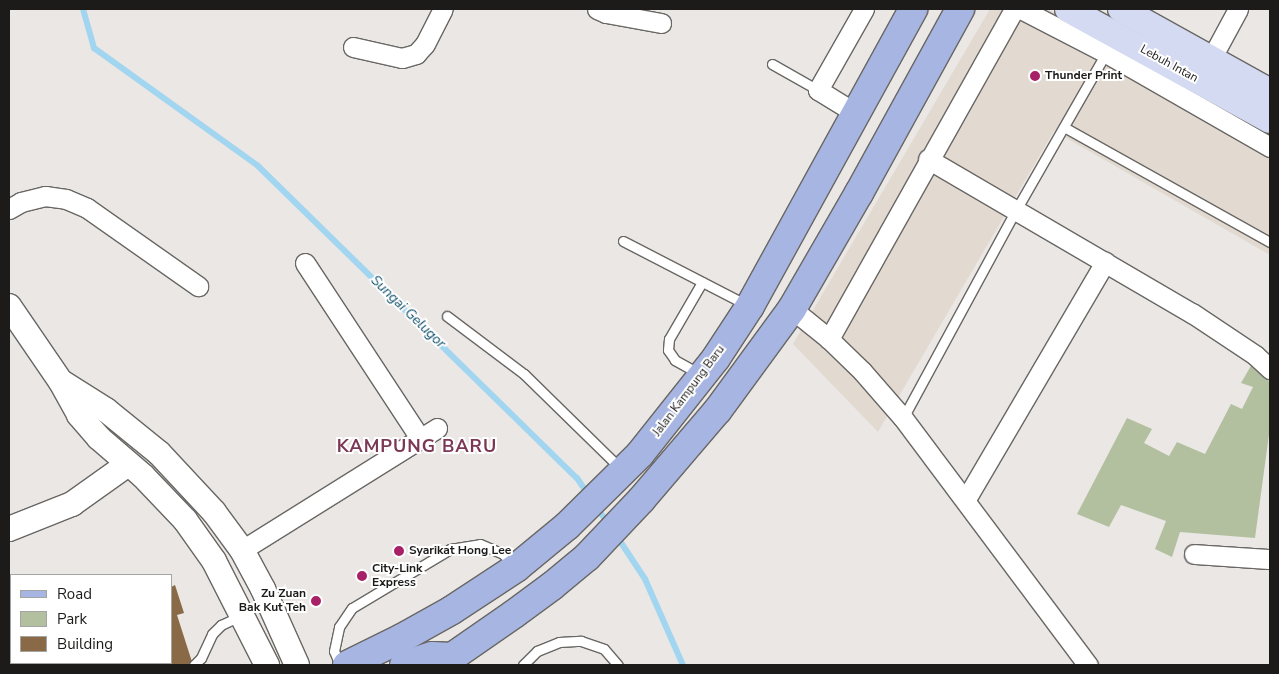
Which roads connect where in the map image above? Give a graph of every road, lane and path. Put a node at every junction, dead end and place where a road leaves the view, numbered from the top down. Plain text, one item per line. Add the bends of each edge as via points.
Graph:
1 (443, 9) edge
2 (864, 9) edge
3 (913, 9) edge
4 (960, 9) edge
5 (1014, 9) edge
6 (1021, 9) edge
7 (1068, 9) edge
8 (1121, 9) edge
9 (1238, 9) edge
10 (604, 10) edge
11 (661, 23) dead end
12 (1112, 45) junction
13 (353, 47) dead end
14 (1210, 59) junction
15 (772, 64) dead end
16 (818, 90) junction
17 (1270, 92) edge
18 (857, 114) junction
19 (1270, 120) edge
20 (1064, 128) junction
21 (1270, 147) edge
22 (928, 159) junction
23 (9, 209) edge
24 (1016, 210) junction
25 (623, 241) dead end
26 (1270, 242) edge
27 (1105, 262) junction
28 (305, 263) dead end
29 (702, 282) junction
30 (198, 286) dead end
31 (9, 306) edge
32 (750, 306) junction
33 (792, 309) junction
34 (447, 316) dead end
35 (829, 339) junction
36 (1270, 369) edge
37 (702, 375) junction
38 (61, 382) junction
39 (903, 418) junction
40 (437, 428) dead end
41 (420, 438) junction
42 (128, 464) junction
43 (617, 470) junction
44 (966, 500) junction
45 (9, 529) edge
46 (242, 550) junction
47 (1194, 554) dead end
48 (1270, 559) edge
49 (516, 568) junction
50 (242, 615) junction
51 (444, 661) edge
52 (194, 665) edge
53 (267, 665) edge
54 (297, 665) edge
55 (340, 665) edge
56 (347, 665) edge
57 (404, 665) edge
58 (523, 665) edge
59 (618, 665) edge
60 (1088, 665) edge

1 - 13 street via 425,44 416,54 402,58
2 - 16 street
3 - 18 main road, Jalan Kampung Baru
4 - 33 main road
5 - 22 street
6 - 12 street
7 - 12 main road, Lebuh Intan
8 - 14 main road, Lebuh Intan
9 - 14 street
10 - 11 street
12 - 19 main road, Lebuh Intan
12 - 20 lane
12 - 21 street
14 - 17 main road, Lebuh Intan
15 - 16 lane
16 - 18 street
18 - 32 main road, Jalan Kampung Baru
20 - 24 lane
20 - 26 lane
22 - 24 street
22 - 35 street
23 - 30 street via 21,202 45,196 66,199 87,208
24 - 27 street
24 - 39 lane
25 - 29 lane
27 - 36 street via 1192,313 1255,355
27 - 44 street
28 - 41 street
29 - 32 lane
29 - 37 lane via 669,339 668,350 675,360
31 - 38 street
32 - 37 main road, Jalan Kampung Baru
33 - 35 street
33 - 51 main road via 718,410 587,557 552,586
34 - 43 lane via 524,374
35 - 39 street
37 - 43 main road, Jalan Kampung Baru via 640,454
38 - 42 street via 79,415
38 - 46 street via 106,410 159,453 214,512
39 - 44 street
40 - 41 street
41 - 46 street
42 - 45 street via 72,504
42 - 50 street via 185,520 214,561
43 - 49 main road, Jalan Kampung Baru via 567,526
44 - 60 street
46 - 54 street
47 - 48 street
49 - 55 lane via 503,554 480,544 450,549 352,608 339,627 334,651
49 - 56 main road, Jalan Kampung Baru via 443,615
50 - 52 lane via 221,625 212,634 201,658
50 - 53 street
51 - 57 main road via 432,656
58 - 59 lane via 538,651 558,642 582,641 604,650

